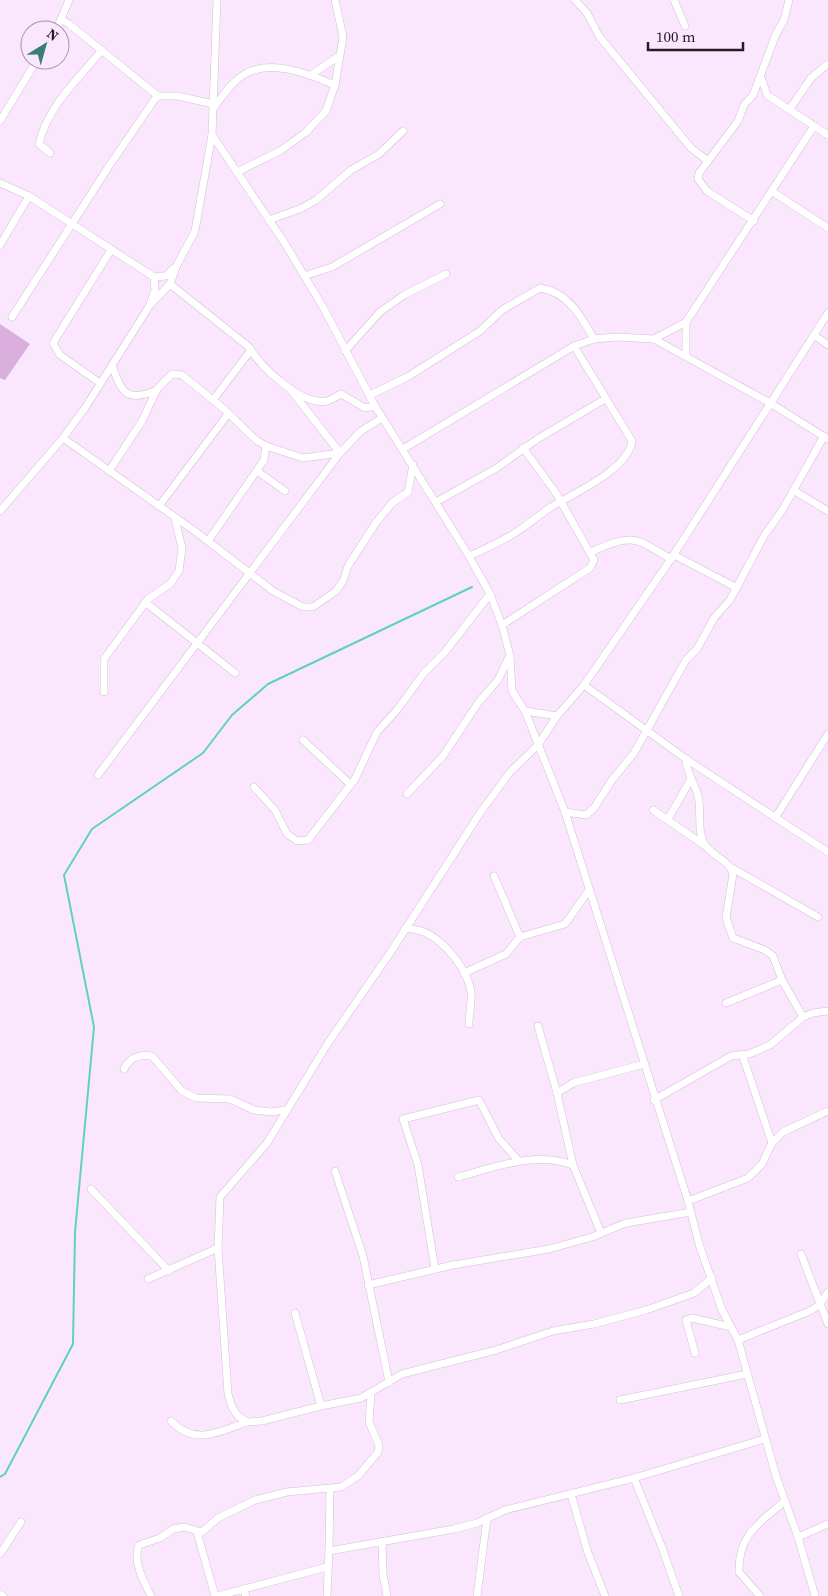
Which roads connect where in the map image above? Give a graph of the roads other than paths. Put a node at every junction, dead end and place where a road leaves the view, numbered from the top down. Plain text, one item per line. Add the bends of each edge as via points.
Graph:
1 (69, 0) edge
2 (217, 0) edge
3 (335, 0) edge
4 (575, 0) edge
5 (674, 0) edge
6 (789, 0) edge
7 (61, 19) joint
8 (685, 26) dead end
9 (102, 50) junction
10 (339, 56) junction
11 (828, 64) edge
12 (31, 70) edge
13 (311, 76) junction
14 (761, 77) junction
15 (335, 85) junction
16 (753, 95) junction
17 (767, 95) junction
18 (158, 96) junction
19 (213, 106) junction
20 (789, 110) junction
21 (0, 121) edge
22 (814, 126) junction
23 (403, 131) dead end
24 (212, 135) junction
25 (828, 136) edge
26 (50, 153) dead end
27 (708, 161) junction
28 (237, 172) junction
29 (0, 183) edge
30 (772, 192) junction
31 (29, 196) junction
32 (440, 204) dead end
33 (269, 220) junction
34 (754, 221) junction
35 (72, 225) junction
36 (828, 228) edge
37 (0, 245) edge
38 (111, 250) junction
39 (177, 265) junction
40 (446, 274) dead end
41 (304, 276) junction
42 (154, 277) junction
43 (170, 284) junction
44 (150, 305) junction
45 (828, 313) edge
46 (12, 317) dead end
47 (686, 322) junction
48 (814, 335) junction
49 (654, 338) junction
50 (594, 340) junction
51 (828, 345) edge
52 (574, 346) junction
53 (251, 350) junction
54 (345, 351) junction
55 (686, 356) junction
56 (112, 365) junction
57 (100, 383) junction
58 (157, 389) junction
59 (290, 389) junction
60 (370, 395) junction
61 (606, 399) junction
62 (212, 400) junction
63 (770, 403) junction
64 (376, 406) junction
65 (228, 414) junction
66 (382, 418) junction
67 (826, 437) edge
68 (63, 438) junction
69 (266, 446) junction
70 (523, 448) junction
71 (403, 449) junction
72 (340, 452) junction
73 (413, 465) junction
74 (109, 471) junction
75 (257, 471) junction
76 (794, 490) junction
77 (285, 491) dead end
78 (0, 497) edge
79 (10, 499) junction
80 (561, 501) junction
81 (436, 502) junction
82 (159, 506) junction
83 (0, 511) edge
84 (828, 511) edge
85 (175, 519) junction
86 (208, 541) junction
87 (591, 552) junction
88 (469, 556) junction
89 (672, 557) junction
90 (250, 574) junction
91 (737, 588) junction
92 (490, 594) junction
93 (146, 602) junction
94 (502, 625) junction
95 (198, 644) junction
96 (510, 656) junction
97 (235, 673) dead end
98 (584, 685) junction
99 (104, 692) dead end
100 (525, 711) junction
101 (557, 716) junction
102 (645, 730) junction
103 (828, 734) edge
104 (303, 740) dead end
105 (538, 745) junction
106 (686, 759) junction
107 (98, 775) dead end
108 (691, 779) junction
109 (350, 784) junction
110 (254, 787) dead end
111 (407, 794) dead end
112 (653, 810) dead end
113 (565, 812) junction
114 (775, 818) junction
115 (668, 819) junction
116 (706, 847) junction
117 (828, 852) edge
118 (732, 868) junction
119 (494, 876) dead end
120 (589, 890) junction
121 (818, 916) dead end
122 (405, 928) junction
123 (520, 937) junction
124 (464, 973) junction
125 (782, 980) junction
126 (726, 1003) dead end
127 (828, 1011) edge
128 (803, 1017) junction
129 (469, 1024) dead end
130 (538, 1026) dead end
131 (742, 1054) junction
132 (644, 1064) junction
133 (124, 1069) dead end
134 (557, 1094) junction
135 (654, 1100) junction
136 (286, 1110) junction
137 (828, 1110) edge
138 (772, 1143) junction
139 (518, 1160) junction
140 (573, 1165) junction
141 (335, 1171) dead end
142 (458, 1177) dead end
143 (91, 1189) dead end
144 (688, 1201) junction
145 (691, 1212) junction
146 (601, 1233) junction
147 (218, 1248) junction
148 (801, 1254) dead end
149 (435, 1269) junction
150 (169, 1271) junction
151 (712, 1278) junction
152 (148, 1279) dead end
153 (368, 1285) junction
154 (828, 1292) edge
155 (820, 1304) junction
156 (294, 1313) dead end
157 (828, 1324) edge
158 (731, 1327) junction
159 (738, 1340) junction
160 (696, 1354) dead end
161 (747, 1374) junction
162 (389, 1382) junction
163 (371, 1394) junction
164 (620, 1400) dead end
165 (321, 1406) junction
166 (171, 1421) dead end
167 (247, 1422) junction
168 (764, 1439) junction
169 (634, 1478) junction
170 (330, 1489) junction
171 (571, 1494) junction
172 (785, 1501) junction
173 (487, 1518) junction
174 (21, 1522) dead end
175 (828, 1524) edge
176 (197, 1532) junction
177 (798, 1537) junction
178 (382, 1542) junction
179 (329, 1551) junction
180 (0, 1554) edge
181 (326, 1567) junction
182 (244, 1592) edge
183 (151, 1596) edge
184 (216, 1596) edge
185 (327, 1596) edge
186 (388, 1596) edge
187 (477, 1596) edge
188 (605, 1596) edge
189 (679, 1596) edge
190 (760, 1596) edge
191 (815, 1596) edge

1 - 7 street
2 - 19 street
3 - 10 street via 343,38
4 - 27 street via 587,13 599,36 691,148
5 - 8 street
6 - 14 street
7 - 9 street
9 - 18 street
9 - 26 street via 69,89 42,134 40,144
10 - 13 street
10 - 15 street
11 - 20 street via 811,78
12 - 21 street
13 - 15 street
13 - 19 street via 282,68 252,70 238,79
14 - 16 street
14 - 17 street
15 - 28 street via 322,117 305,133 280,151
16 - 17 street
16 - 27 street
17 - 20 street
18 - 19 street via 178,96
18 - 35 street
19 - 24 street
20 - 22 street
22 - 25 street
22 - 30 street
23 - 33 street via 379,154 352,170 316,200
24 - 28 street
24 - 39 street via 195,231
27 - 34 street via 699,173 700,184
28 - 33 street
29 - 31 street
30 - 34 street
30 - 36 street
31 - 35 street
31 - 37 street
32 - 41 street via 332,267
33 - 41 street
34 - 47 street
35 - 38 street
35 - 46 street
38 - 42 street
38 - 57 street via 53,343 60,355
39 - 42 street via 166,276
39 - 43 street
40 - 54 street via 404,295 380,312
41 - 54 street
42 - 44 street
43 - 44 street
43 - 53 street
44 - 56 street
45 - 48 street
47 - 49 street
47 - 55 street
48 - 51 street
48 - 63 street
49 - 50 street
49 - 55 street
50 - 52 street
50 - 60 street via 562,294 540,288 502,310 480,331 409,376
52 - 61 street
52 - 71 street
53 - 59 street via 255,359
53 - 62 street
54 - 60 street
55 - 63 street
56 - 57 street
56 - 58 street via 122,390 130,395 141,397
57 - 68 street
58 - 62 street via 166,378 182,375
58 - 74 street via 142,421
59 - 64 street via 319,401 328,401 341,394 365,408
59 - 72 street
60 - 64 street
61 - 70 street
61 - 80 street via 632,441 631,445 618,463 589,488
62 - 65 street
63 - 67 street
63 - 89 street
64 - 66 street
65 - 69 street
65 - 82 street
66 - 71 street
66 - 72 street via 361,431
67 - 76 street
68 - 74 street
68 - 79 street
69 - 72 street via 303,458
69 - 75 street via 264,460
70 - 80 street
70 - 81 street via 495,470
71 - 73 street
72 - 90 street
73 - 81 street
73 - 90 street via 408,492 392,503 375,524 336,590 314,607 288,601
74 - 82 street
75 - 77 street
75 - 86 street
76 - 84 street
76 - 91 street via 764,536
78 - 79 street
79 - 83 street
80 - 87 street
80 - 88 street via 512,535
81 - 88 street
82 - 85 street
85 - 86 street
85 - 93 street via 182,548 179,572 170,584 155,592
86 - 90 street
87 - 89 street via 630,538
87 - 94 street via 594,560 590,568
88 - 92 street
89 - 91 street
89 - 98 street
90 - 95 street
91 - 102 street via 707,627 697,649 686,660
92 - 94 street
92 - 109 street via 377,732
93 - 95 street
93 - 99 street via 104,659
94 - 96 street
95 - 97 street
95 - 107 street
96 - 100 street via 512,691
96 - 111 street via 498,680 478,703 444,756
98 - 101 street
98 - 102 street
100 - 101 street
100 - 105 street
101 - 105 street
102 - 106 street
102 - 113 street via 634,753 594,808 586,815
103 - 114 street
104 - 109 street
105 - 113 street
105 - 122 street via 510,772 480,813
106 - 108 street
106 - 114 street
108 - 115 street
108 - 116 street via 698,797 702,840
109 - 110 street via 308,840 302,842 287,834 275,810
112 - 115 street
113 - 120 street
114 - 117 street
115 - 116 street
116 - 118 street
118 - 121 street
118 - 125 street via 726,918 733,938 773,956
119 - 123 street
120 - 123 street via 565,924
120 - 132 street
122 - 124 street via 424,932 438,940
122 - 136 street
123 - 124 street via 506,954
124 - 129 street via 471,995
125 - 126 street
125 - 128 street
127 - 128 street
128 - 131 street via 770,1045
130 - 134 street
131 - 135 street via 731,1056
131 - 138 street
132 - 134 street via 573,1083
132 - 135 street
133 - 136 street via 128,1060 152,1056 182,1091 196,1098 230,1099 254,1110
134 - 140 street
135 - 144 street
136 - 147 street via 267,1143 220,1197
137 - 138 street via 783,1132
138 - 144 street via 762,1164 748,1178
139 - 140 street via 560,1160
139 - 142 street
139 - 149 street via 499,1139 479,1100 403,1119 418,1165
140 - 146 street
141 - 153 street
143 - 150 street
144 - 145 street
145 - 146 street via 626,1223
145 - 151 street
146 - 149 street via 549,1249
147 - 150 street
147 - 167 street via 228,1394 238,1416
148 - 155 street
149 - 153 street
150 - 152 street
151 - 158 street
151 - 162 street via 694,1293 646,1310 552,1331 496,1350 402,1374
153 - 162 street
154 - 155 street
155 - 157 street
155 - 159 street via 794,1319
156 - 165 street
158 - 159 street
158 - 160 street via 692,1318 686,1320
159 - 161 street
161 - 164 street
161 - 168 street
162 - 163 street
163 - 165 street
163 - 170 street via 369,1422 378,1452 358,1476 341,1487
165 - 167 street
166 - 167 street via 181,1431 198,1435 214,1434
168 - 169 street
168 - 172 street
169 - 171 street
169 - 189 street
170 - 176 street via 287,1492 255,1500
170 - 179 street
171 - 173 street via 505,1510
171 - 188 street via 588,1555
172 - 177 street
172 - 190 street via 753,1528 739,1558 739,1572
173 - 178 street via 445,1531
173 - 187 street
174 - 180 street
175 - 177 street
176 - 183 street via 173,1529 140,1545 141,1580
176 - 184 street
177 - 191 street
178 - 179 street
178 - 186 street via 383,1574
179 - 181 street
181 - 182 street
181 - 185 street
182 - 184 street

